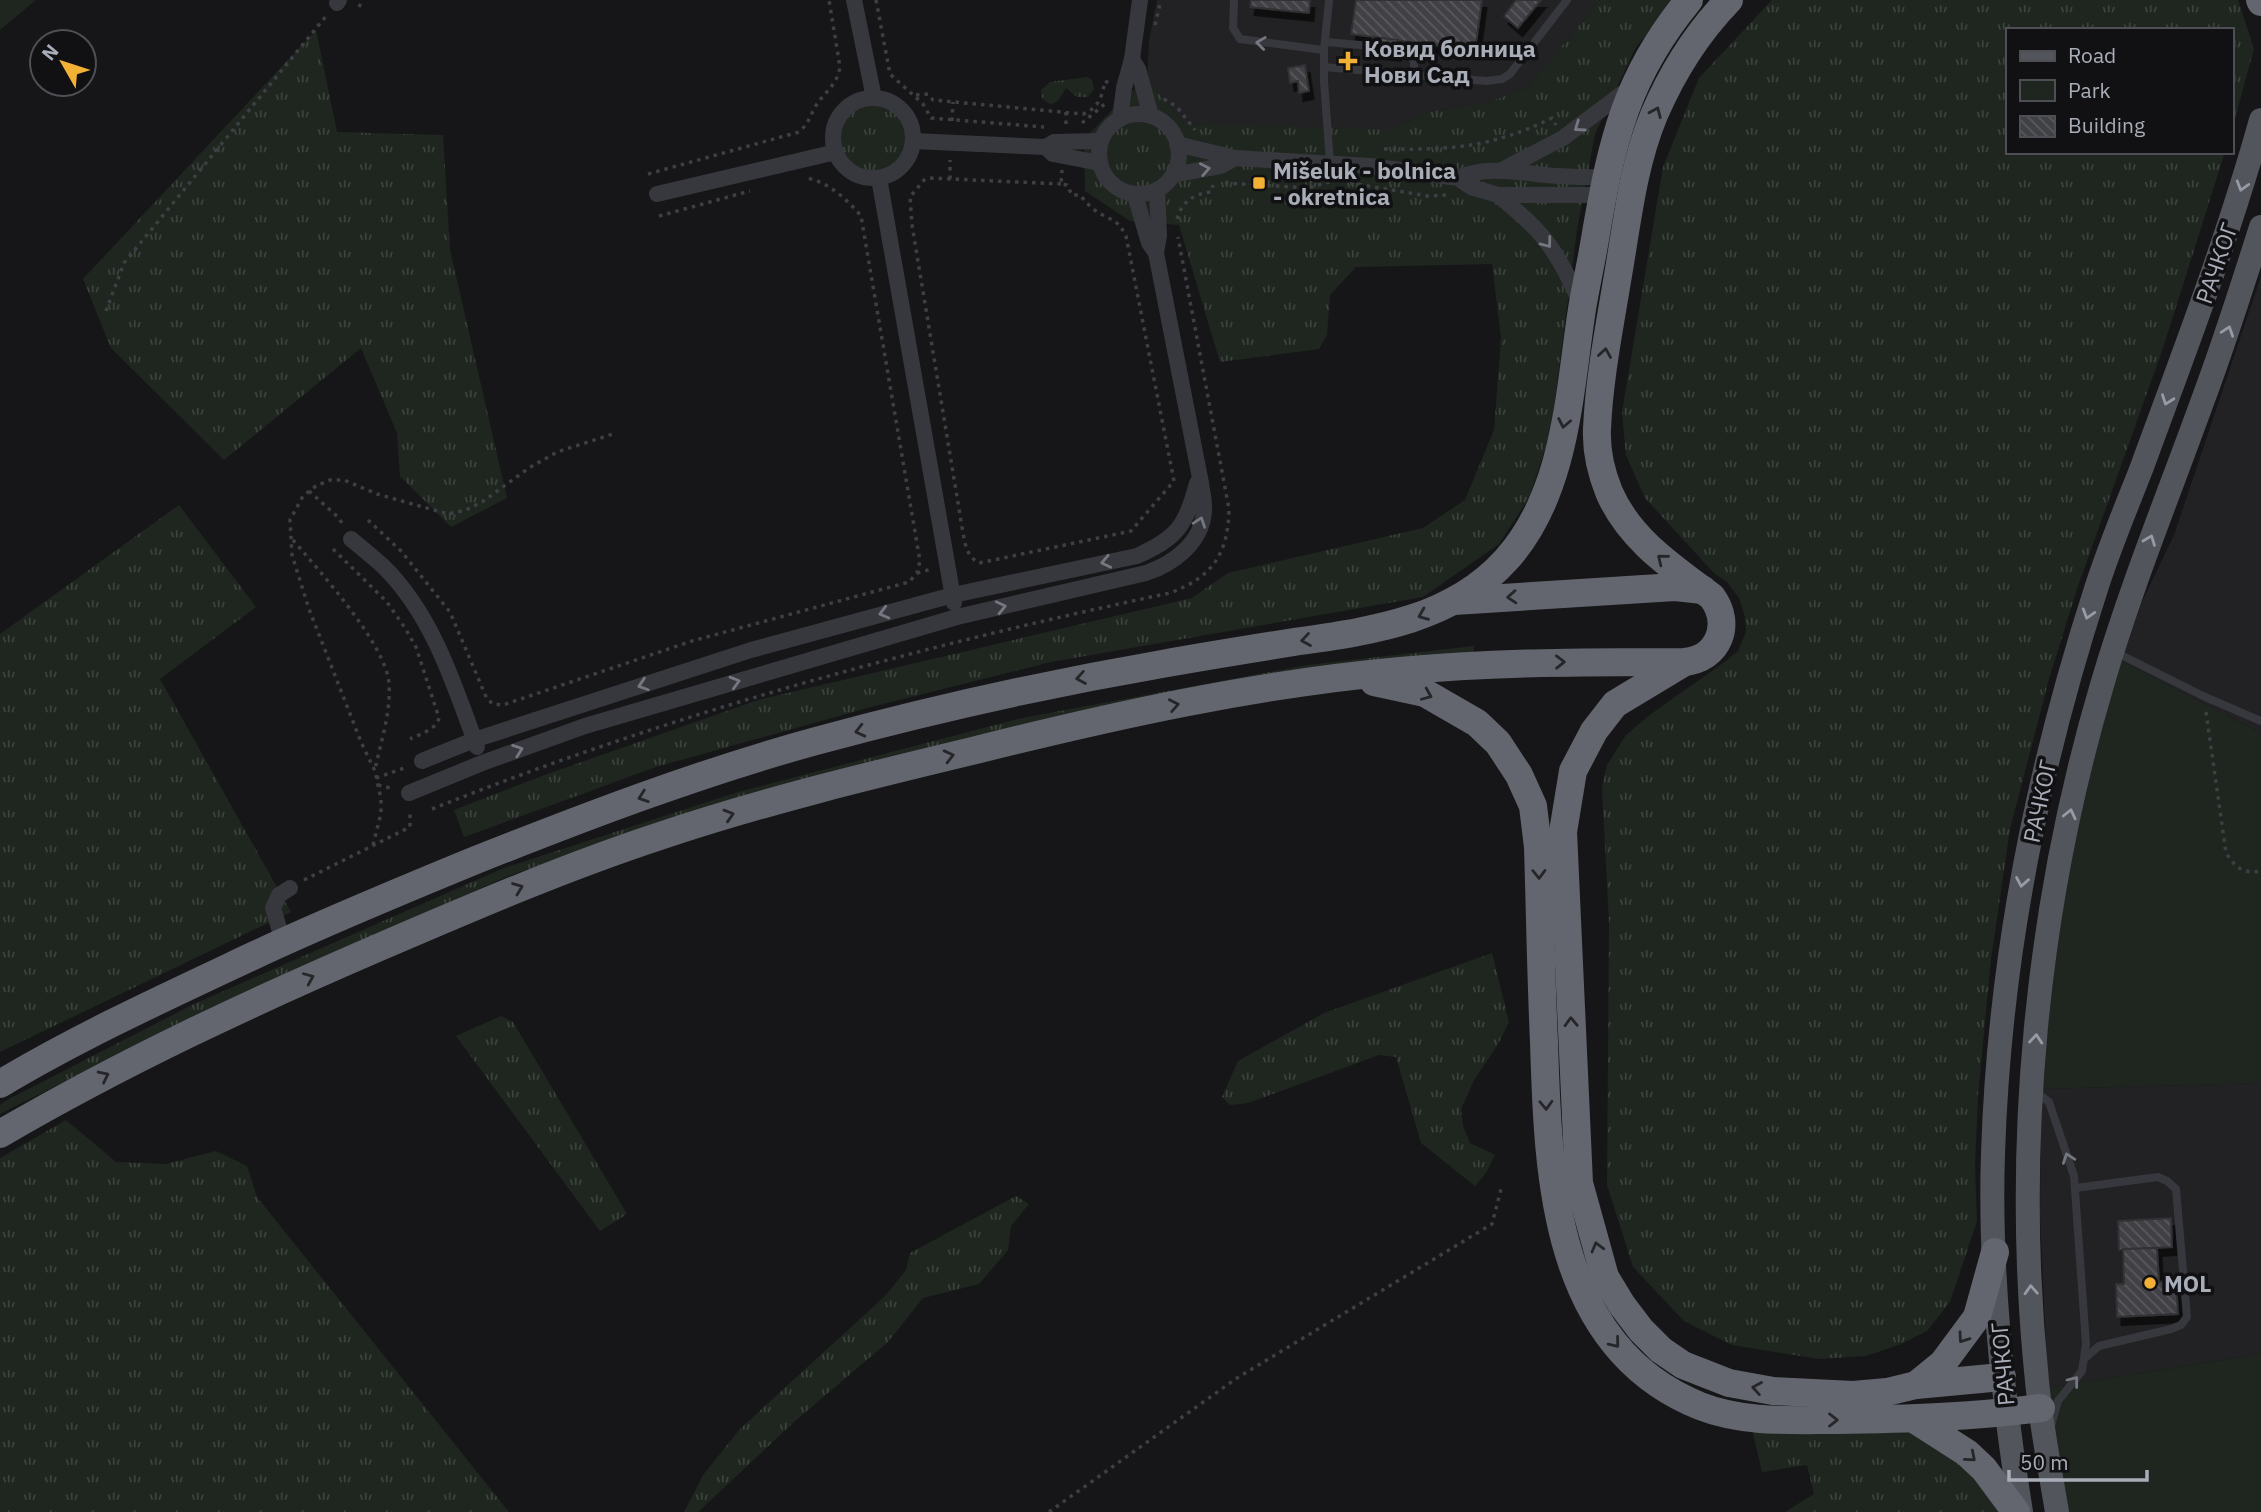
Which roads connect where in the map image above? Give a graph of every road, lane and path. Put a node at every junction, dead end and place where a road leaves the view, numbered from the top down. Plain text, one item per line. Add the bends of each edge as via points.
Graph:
1 (363, 0) edge
2 (829, 0) edge
3 (854, 0) edge
4 (876, 0) edge
5 (1140, 0) edge
6 (1161, 0) edge
7 (1234, 0) edge
8 (1329, 0) edge
9 (1567, 0) edge
10 (1689, 0) edge
11 (1729, 0) edge
12 (338, 1) edge
13 (359, 7) dead end
14 (1153, 35) dead end
15 (1325, 46) junction
16 (1372, 46) dead end
17 (1397, 48) dead end
18 (1132, 59) junction
19 (1324, 67) junction
20 (1414, 74) junction
21 (1633, 86) junction
22 (1124, 88) junction
23 (915, 95) junction
24 (1157, 96) dead end
25 (874, 98) junction
26 (1151, 116) junction
27 (1121, 118) junction
28 (2261, 120) edge
29 (1197, 134) dead end
30 (1563, 138) junction
31 (913, 141) junction
32 (1101, 141) junction
33 (1177, 144) junction
34 (1046, 147) junction
35 (1376, 149) dead end
36 (836, 152) junction
37 (1235, 159) junction
38 (1100, 163) junction
39 (1330, 163) junction
40 (1499, 171) junction
41 (648, 173) dead end
42 (1173, 175) junction
43 (802, 177) dead end
44 (879, 178) junction
45 (1458, 178) junction
46 (1061, 184) dead end
47 (1604, 186) junction
48 (1633, 186) junction
49 (763, 188) dead end
50 (1157, 190) junction
51 (657, 194) dead end
52 (1072, 195) dead end
53 (1135, 195) junction
54 (1455, 195) dead end
55 (1498, 195) junction
56 (659, 216) dead end
57 (1177, 226) dead end
58 (2261, 227) edge
59 (1177, 234) dead end
60 (1156, 253) junction
61 (1582, 307) junction
62 (106, 311) dead end
63 (613, 434) dead end
64 (1200, 474) junction
65 (309, 491) junction
66 (368, 520) dead end
67 (291, 538) junction
68 (351, 539) joint
69 (333, 549) dead end
70 (1703, 590) junction
71 (953, 594) junction
72 (1454, 601) junction
73 (957, 617) junction
74 (2112, 651) junction
75 (1684, 662) junction
76 (1336, 679) junction
77 (2203, 696) junction
78 (2261, 721) edge
79 (410, 739) dead end
80 (474, 740) junction
81 (422, 761) joint
82 (482, 763) junction
83 (375, 771) junction
84 (376, 778) junction
85 (409, 793) joint
86 (432, 809) dead end
87 (373, 845) junction
88 (2261, 871) edge
89 (290, 888) joint
90 (283, 942) junction
91 (10, 1079) edge
92 (2032, 1089) junction
93 (0, 1135) edge
94 (2075, 1188) junction
95 (1501, 1189) dead end
96 (1995, 1252) junction
97 (2084, 1359) junction
98 (2002, 1377) junction
99 (1916, 1385) junction
100 (2041, 1408) junction
101 (2006, 1413) junction
102 (1914, 1419) junction
103 (2046, 1442) junction
104 (1049, 1512) edge
105 (2019, 1512) edge
106 (2057, 1512) edge

1 - 13 path
2 - 41 path via 839,76 807,125 799,132
3 - 25 street
4 - 23 path via 890,74
5 - 18 street
6 - 14 path
15 -> 7 lane via 1240,39 1233,28
8 - 15 lane
9 - 20 lane via 1517,67 1502,79
10 - 21 highway via 1656,44
48 -> 11 highway via 1643,145 1666,89 1691,46
12 - 62 path via 124,263
15 - 16 lane
15 - 19 lane
17 - 20 lane via 1414,61
18 - 22 street
18 - 26 street
19 - 20 lane
19 - 39 lane
21 -> 30 street
21 - 47 highway via 1616,130
22 - 23 path via 1105,81 1101,99 1083,114
22 - 23 path via 1116,89 1092,117 1066,128 931,118
22 - 27 street
24 - 29 path via 1177,107
25 - 31 street via 898,106 907,116
25 - 36 street via 861,100 841,115 835,126
26 - 27 street
26 - 33 street via 1163,122
27 - 32 street
28 -> 96 main road, РАЧКОГ via 2225,243 2097,584 2050,751 2021,884 2003,1021 1993,1155
30 - 35 path via 1552,118 1521,133 1470,146
30 - 40 street
31 - 34 street
31 - 44 street via 902,165
32 - 34 street via 1054,142
32 - 38 street
33 - 37 street
33 - 42 street
34 - 38 street via 1053,154
36 - 44 street via 853,172
36 - 51 street
37 - 39 street
42 -> 37 street
38 - 53 street via 1110,182
39 - 45 street
40 - 45 street
40 - 47 street
42 - 50 street
43 - 66 path via 821,183 861,216 920,561 909,582 692,641 503,705 493,704 450,612 401,551
44 - 71 street
45 - 55 street
46 - 52 path via 929,178 910,197 962,527 967,552 979,563 1132,531 1174,481 1126,236 1114,219 1099,213 1080,195
47 - 48 street
47 - 55 street
47 - 61 highway
70 -> 48 highway via 1626,524 1609,493 1598,451 1604,359
49 - 56 path
50 - 53 street
50 - 60 street
53 - 60 street
54 - 57 path via 1428,196 1332,181 1308,188 1213,183 1211,192 1200,193 1182,206
55 -> 61 street via 1550,246
74 -> 58 main road, РАЧКОГ
59 - 86 path via 1229,509 1226,541 1210,571 1170,593 1028,623 754,696 531,769
60 - 64 street
61 -> 72 highway via 1560,445 1546,494 1505,561
63 - 65 path via 556,452 482,502 448,514 344,480 330,480
64 -> 71 street via 1192,506 1164,544 1137,556
73 -> 64 street via 1161,568 1184,553 1200,528 1204,512
65 - 67 path via 290,520
65 - 68 path via 339,518
67 - 83 path via 309,609
67 - 83 path via 373,643 385,666 389,702
68 - 80 street via 384,568 427,623
69 - 79 path via 387,602 416,647 439,718 438,724
70 -> 72 highway via 1675,587
70 - 75 highway via 1718,605 1722,629 1709,654
71 - 73 street
71 -> 80 street via 751,650
72 -> 90 highway via 1373,630 1057,682 814,742 568,823 331,918
82 -> 73 street via 585,726
74 - 77 lane
92 -> 74 main road, РАЧКОГ via 2055,887 2080,768
76 -> 75 highway via 1492,663
99 -> 75 highway via 1853,1395 1773,1391 1729,1383 1683,1365 1661,1350 1622,1305 1605,1277 1579,1182 1563,832 1573,771 1594,731 1615,704
93 -> 76 highway via 84,1086 261,998 500,895 664,835 801,793 1090,722
76 -> 102 highway via 1425,693 1477,723 1498,743 1533,806 1554,1198 1586,1300 1620,1350 1677,1395 1729,1414 1764,1420
77 - 78 lane
77 - 88 path via 2226,853 2235,867 2247,873
80 - 81 street
80 - 82 street
81 - 84 path
82 - 85 street
83 - 84 path
84 - 87 path via 381,813
85 - 87 path via 410,827
87 - 89 path
89 - 90 street via 279,895 274,908
90 - 91 highway via 119,1020
94 -> 92 lane via 2049,1102
100 -> 92 main road, РАЧКОГ via 2030,1254
94 - 97 lane
94 - 97 lane via 2158,1177 2176,1189 2187,1317 2171,1329 2099,1346
95 - 104 path via 1492,1224 1237,1378
96 - 98 main road, РАЧКОГ
96 -> 99 highway via 1977,1317 1943,1363
103 -> 97 lane via 2058,1401 2082,1371
98 - 99 highway
98 - 101 main road, РАЧКОГ
100 - 101 highway
100 - 103 main road, РАЧКОГ
101 - 102 highway
101 - 105 main road, РАЧКОГ
102 -> 105 highway via 1967,1453
103 - 106 main road, РАЧКОГ

